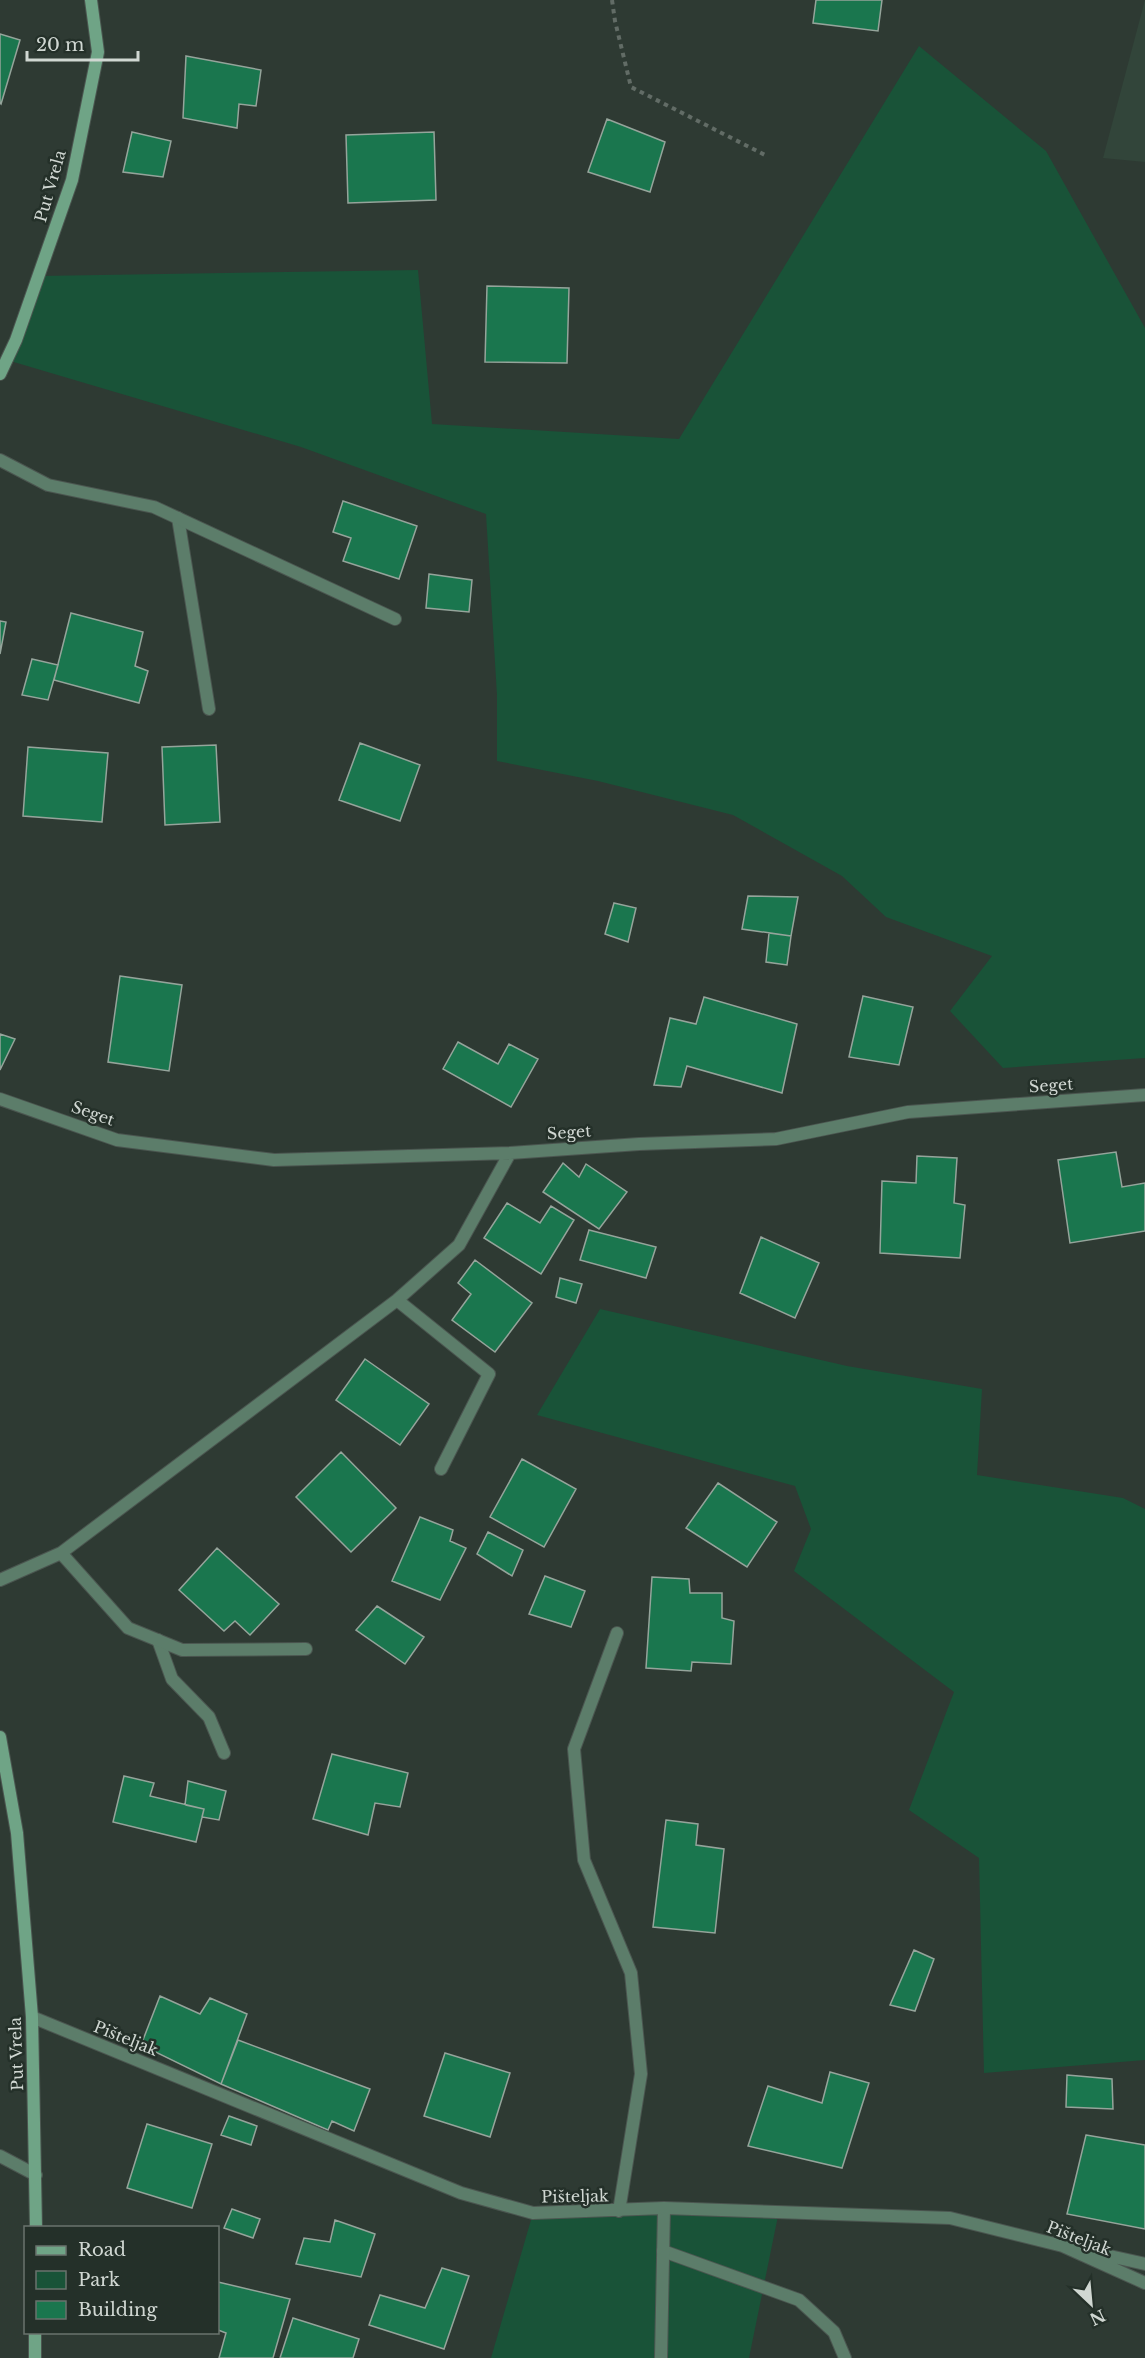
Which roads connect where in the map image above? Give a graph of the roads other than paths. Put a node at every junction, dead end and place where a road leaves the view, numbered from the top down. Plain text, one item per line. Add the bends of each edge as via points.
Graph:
1 (91, 0) edge
2 (4, 358) edge
3 (0, 374) edge
4 (0, 460) edge
5 (178, 518) junction
6 (396, 619) dead end
7 (209, 709) dead end
8 (1145, 1095) edge
9 (0, 1099) edge
10 (510, 1153) junction
11 (397, 1300) junction
12 (441, 1469) dead end
13 (61, 1552) junction
14 (0, 1580) edge
15 (617, 1634) dead end
16 (158, 1640) junction
17 (306, 1649) dead end
18 (0, 1737) edge
19 (224, 1753) dead end
20 (32, 2017) junction
21 (0, 2156) edge
22 (36, 2175) junction
23 (664, 2208) junction
24 (619, 2211) junction
25 (36, 2226) edge
26 (1063, 2246) junction
27 (663, 2251) junction
28 (1145, 2264) edge
29 (1145, 2283) edge
30 (35, 2334) edge
31 (35, 2358) edge
32 (661, 2358) edge
33 (845, 2358) edge

1 - 2 main road, Put Vrela via 98,52 72,180 20,330
2 - 3 main road, Put Vrela
4 - 5 street via 48,485 154,507
5 - 6 street
5 - 7 street
8 - 10 street, Seget via 908,1112 776,1139
9 - 10 street, Seget via 117,1140 274,1160
10 - 11 street via 459,1245
11 - 12 street via 489,1374
11 - 13 street
13 - 14 street
13 - 16 street via 128,1628
15 - 24 street via 574,1749 584,1860 631,1973 641,2074
16 - 17 street via 182,1650
16 - 19 street via 172,1679 209,1717
18 - 20 main road, Put Vrela via 17,1833
20 - 22 main road, Put Vrela
20 - 24 street, Pišteljak via 460,2193 533,2213
21 - 22 street
22 - 25 main road, Put Vrela
23 - 24 street, Pišteljak
23 - 26 street, Pišteljak via 950,2218
23 - 27 street
26 - 28 street
26 - 29 street, Pišteljak
27 - 32 street
27 - 33 street via 799,2300 834,2332
30 - 31 main road

